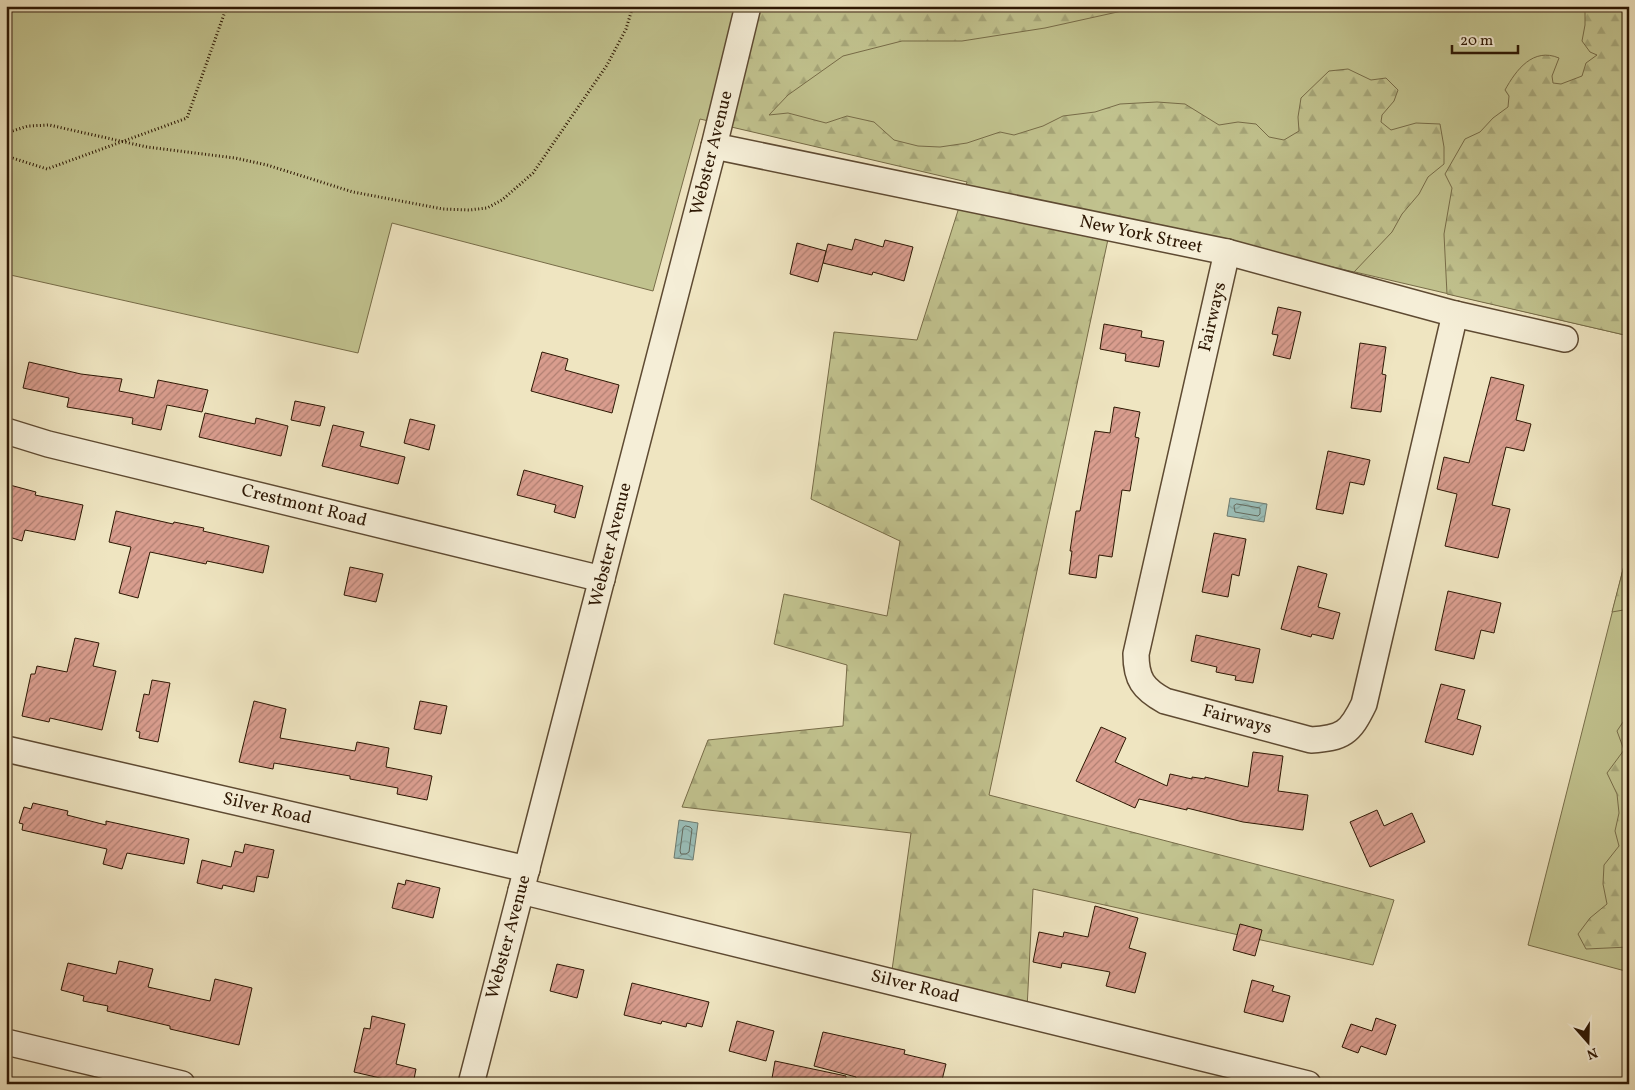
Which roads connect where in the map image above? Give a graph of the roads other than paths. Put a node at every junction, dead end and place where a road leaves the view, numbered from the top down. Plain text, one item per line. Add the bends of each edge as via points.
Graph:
1 (748, 6) edge
2 (714, 146) junction
3 (1227, 252) junction
4 (1455, 314) junction
5 (1565, 339) dead end
6 (6, 430) edge
7 (602, 579) junction
8 (6, 749) edge
9 (524, 880) junction
10 (6, 1042) edge
11 (182, 1084) edge
12 (471, 1084) edge
13 (1308, 1084) edge

1 - 2 street, Webster Avenue
2 - 3 street, New York Street
2 - 7 street, Webster Avenue
3 - 4 street, New York Street
3 - 4 street, Fairways via 1136,654 1136,667 1142,682 1152,694 1165,701 1311,740 1330,739 1344,733 1356,721 1364,704
4 - 5 street, New York Street
6 - 7 street, Crestmont Road via 58,446
7 - 9 street, Webster Avenue
8 - 9 street, Silver Road
9 - 12 street, Webster Avenue
9 - 13 street, Silver Road
10 - 11 street

